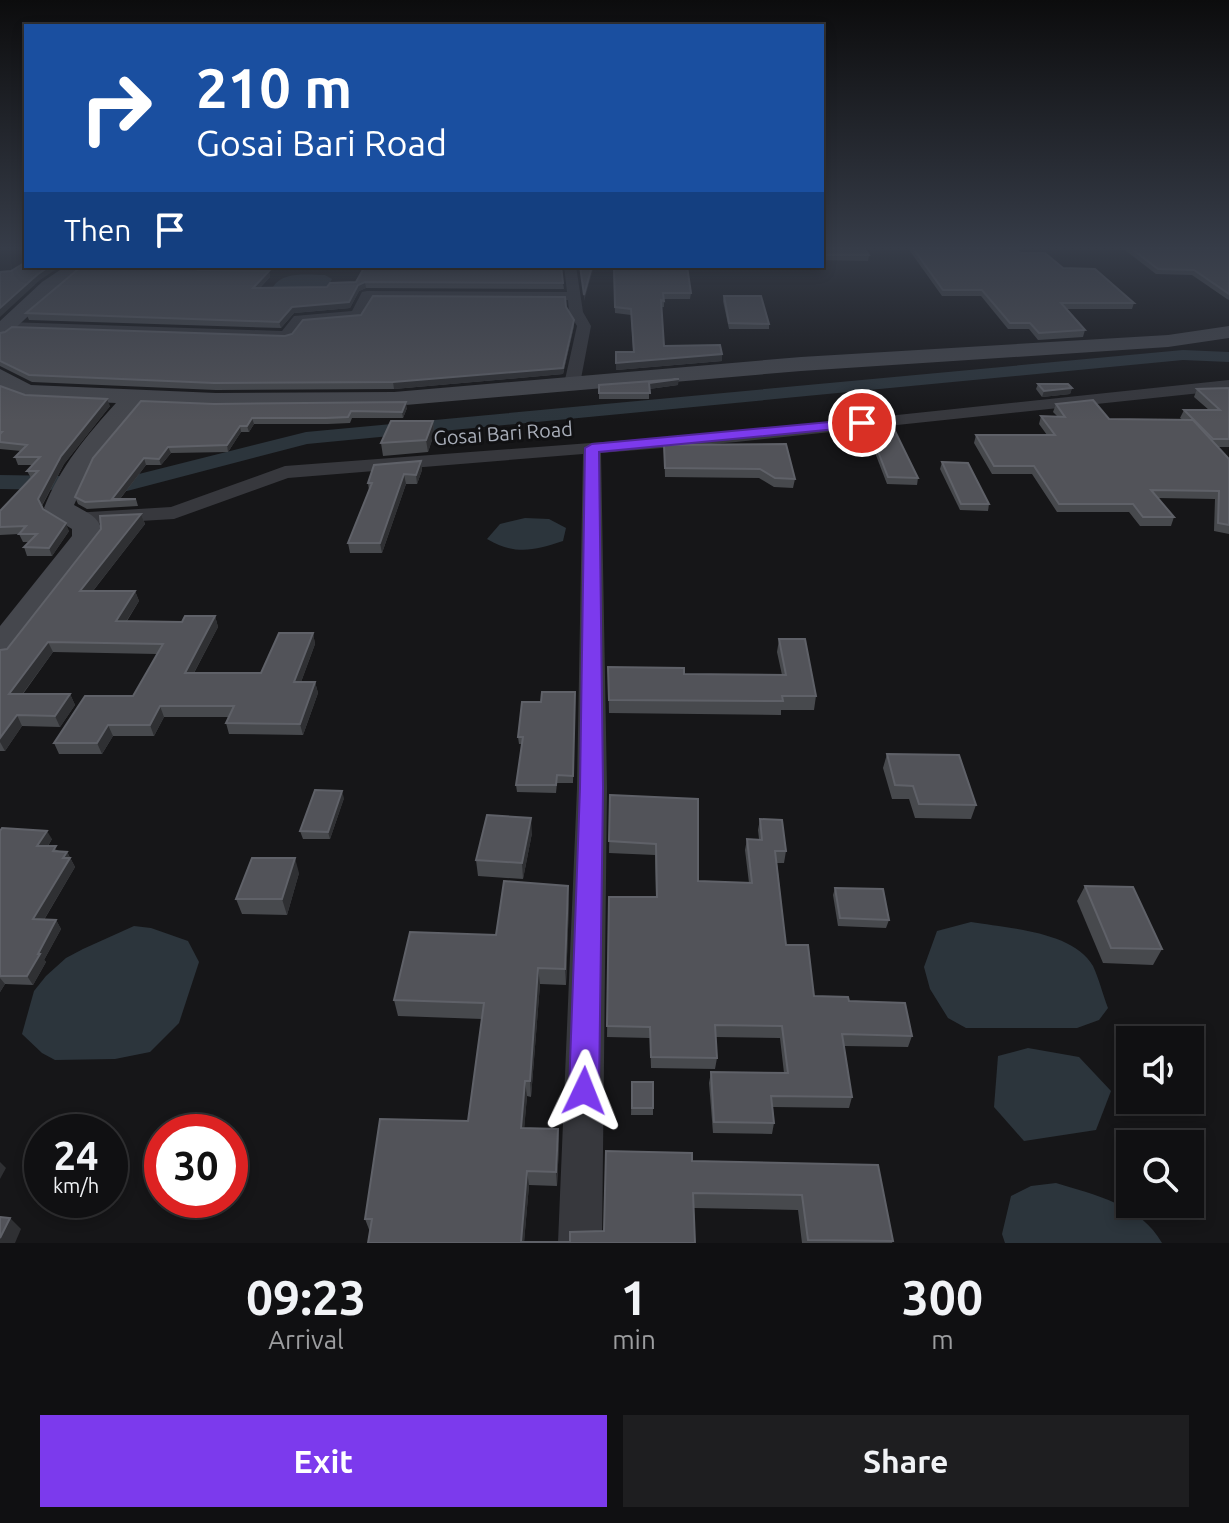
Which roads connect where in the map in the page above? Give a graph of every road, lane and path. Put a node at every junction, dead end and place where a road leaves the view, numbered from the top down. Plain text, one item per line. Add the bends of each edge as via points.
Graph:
1 (26, 305) edge
2 (362, 305) edge
3 (574, 305) edge
4 (7, 320) edge
5 (1229, 332) edge
6 (0, 376) edge
7 (572, 384) junction
8 (1229, 385) edge
9 (134, 398) junction
10 (592, 448) junction
11 (73, 519) junction
12 (0, 649) edge
13 (580, 1243) edge

1 - 4 street
2 - 4 street via 357,315 299,319 286,336
3 - 7 street via 584,326
5 - 7 street via 1168,341
6 - 9 street via 28,392
7 - 9 street via 394,399
8 - 10 street, Gosai Bari Road
9 - 11 street via 90,447 73,477 58,508
10 - 11 street, Gosai Bari Road via 285,472 174,513
10 - 13 street via 592,788
11 - 12 street via 87,525 87,537

